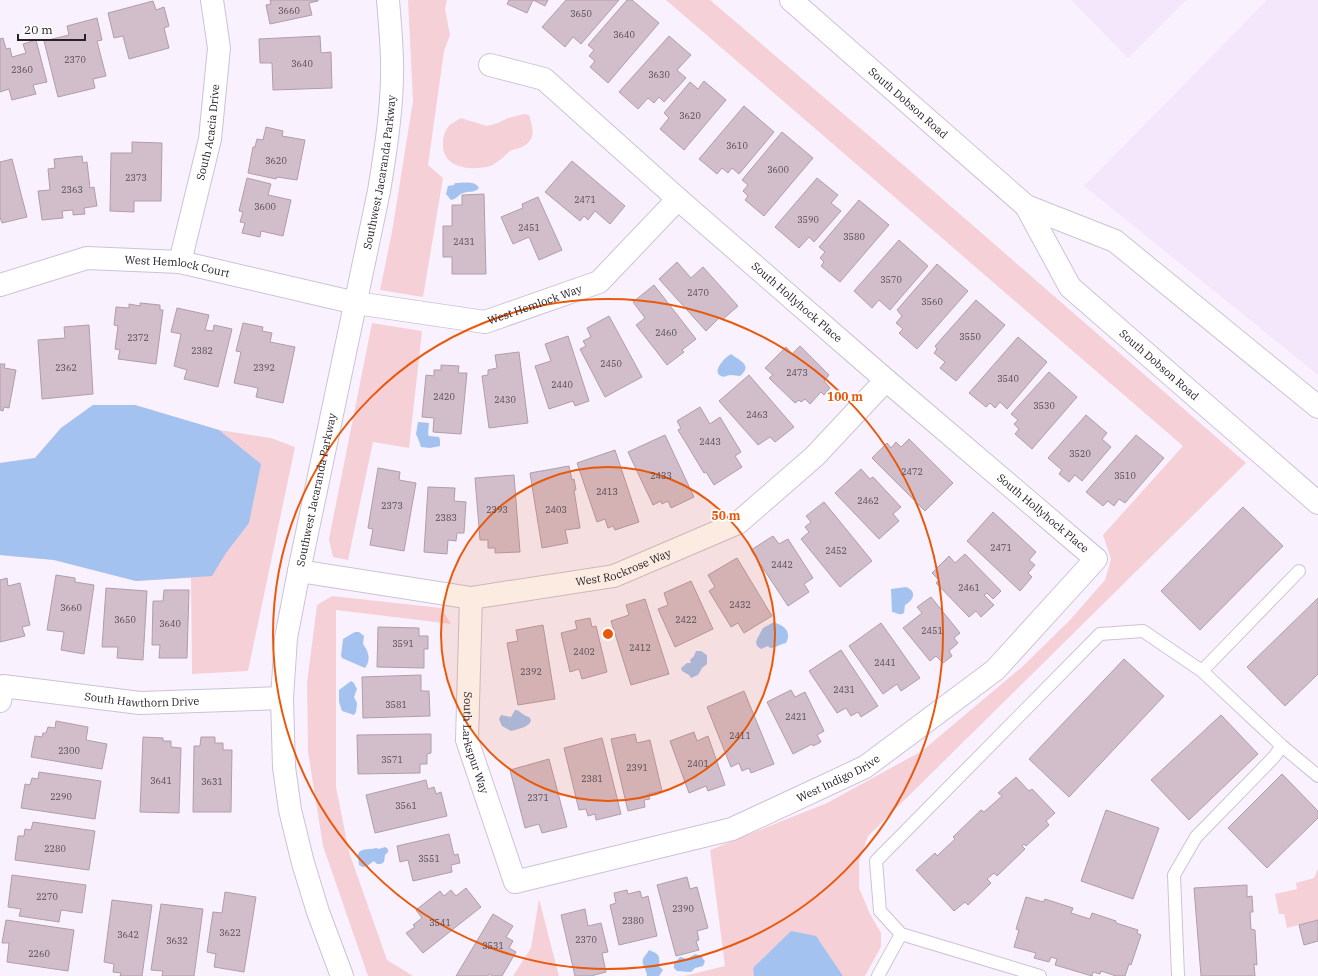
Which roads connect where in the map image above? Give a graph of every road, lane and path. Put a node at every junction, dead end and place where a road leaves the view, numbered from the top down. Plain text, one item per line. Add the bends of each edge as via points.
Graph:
1 (212, 0) edge
2 (388, 0) edge
3 (791, 0) edge
4 (490, 65) dead end
5 (678, 199) junction
6 (1026, 206) junction
7 (180, 262) junction
8 (0, 285) edge
9 (356, 303) junction
10 (886, 380) junction
11 (1318, 407) edge
12 (1318, 503) edge
13 (1096, 559) joint
14 (299, 571) junction
15 (1299, 571) dead end
16 (471, 598) junction
17 (1202, 671) junction
18 (1, 693) edge
19 (282, 698) junction
20 (1282, 746) junction
21 (1318, 776) edge
22 (515, 882) joint
23 (901, 934) junction
24 (342, 976) edge
25 (878, 976) edge
26 (1040, 976) edge
27 (1178, 976) edge

1 - 7 street, South Acacia Drive via 220,48 210,138
2 - 9 street, Southwest Jacaranda Parkway via 392,80 387,137 379,191
3 - 6 street, South Dobson Road
4 - 5 street, South Hollyhock Place via 544,80
5 - 9 street, West Hemlock Way via 599,282 485,322
5 - 10 street, South Hollyhock Place
6 - 11 street, South Dobson Road via 1115,240
6 - 12 street, South Dobson Road via 1070,287
7 - 8 street, West Hemlock Court via 87,258
7 - 9 street, West Hemlock Court
9 - 14 street, Southwest Jacaranda Parkway
10 - 13 street, South Hollyhock Place
10 - 16 street, West Rockrose Way via 815,456 738,523 614,576
13 - 22 street, West Indigo Drive via 996,670 865,767 732,829
14 - 16 street, West Rockrose Way
14 - 19 street, Southwest Jacaranda Parkway via 286,638
15 - 17 lane
16 - 22 street, South Larkspur Way via 467,740
17 - 20 lane
17 - 23 lane via 1143,631 1100,634 876,861 880,911
18 - 19 street, South Hawthorn Drive via 140,703
19 - 24 street, Southwest Jacaranda Parkway via 284,767 290,810 318,912
20 - 21 lane
20 - 27 lane via 1196,837 1174,875
23 - 25 lane
23 - 26 lane

